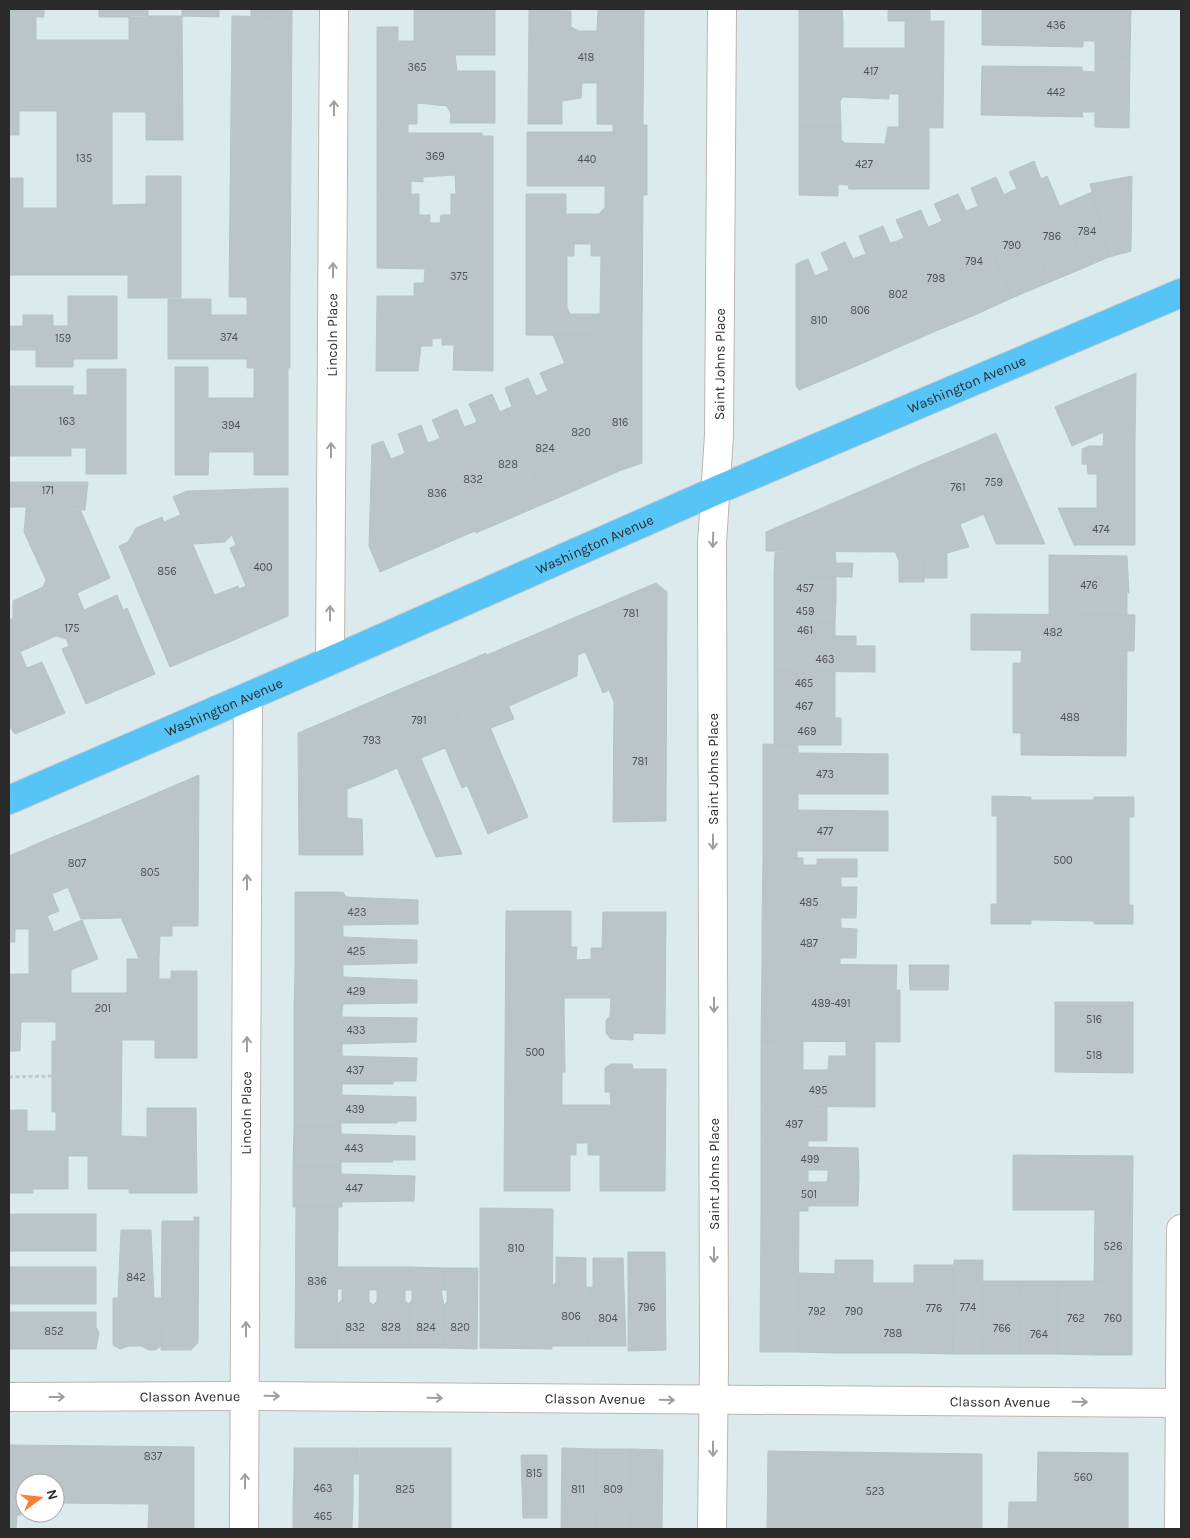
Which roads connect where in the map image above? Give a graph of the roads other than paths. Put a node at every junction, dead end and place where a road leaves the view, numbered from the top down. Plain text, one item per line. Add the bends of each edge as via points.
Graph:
1 (334, 9) edge
2 (722, 9) edge
3 (1181, 293) edge
4 (716, 491) junction
5 (330, 661) junction
6 (248, 697) junction
7 (9, 800) edge
8 (1181, 1229) edge
9 (246, 1396) junction
10 (9, 1397) edge
11 (713, 1400) junction
12 (1181, 1403) edge
13 (244, 1529) edge
14 (712, 1529) edge
15 (1179, 1529) edge

5 -> 1 street, Lincoln Place
2 - 4 street, Saint Johns Place
3 - 4 main road, Washington Avenue
4 - 5 main road, Washington Avenue
4 -> 11 street, Saint Johns Place via 712,544
5 - 6 main road, Washington Avenue
6 - 7 main road, Washington Avenue
9 -> 6 street, Lincoln Place
8 - 12 street
10 -> 9 street, Classon Avenue
9 -> 11 street, Classon Avenue
13 -> 9 street, Lincoln Place
11 -> 12 street, Classon Avenue
11 -> 14 street, Saint Johns Place
12 - 15 street

